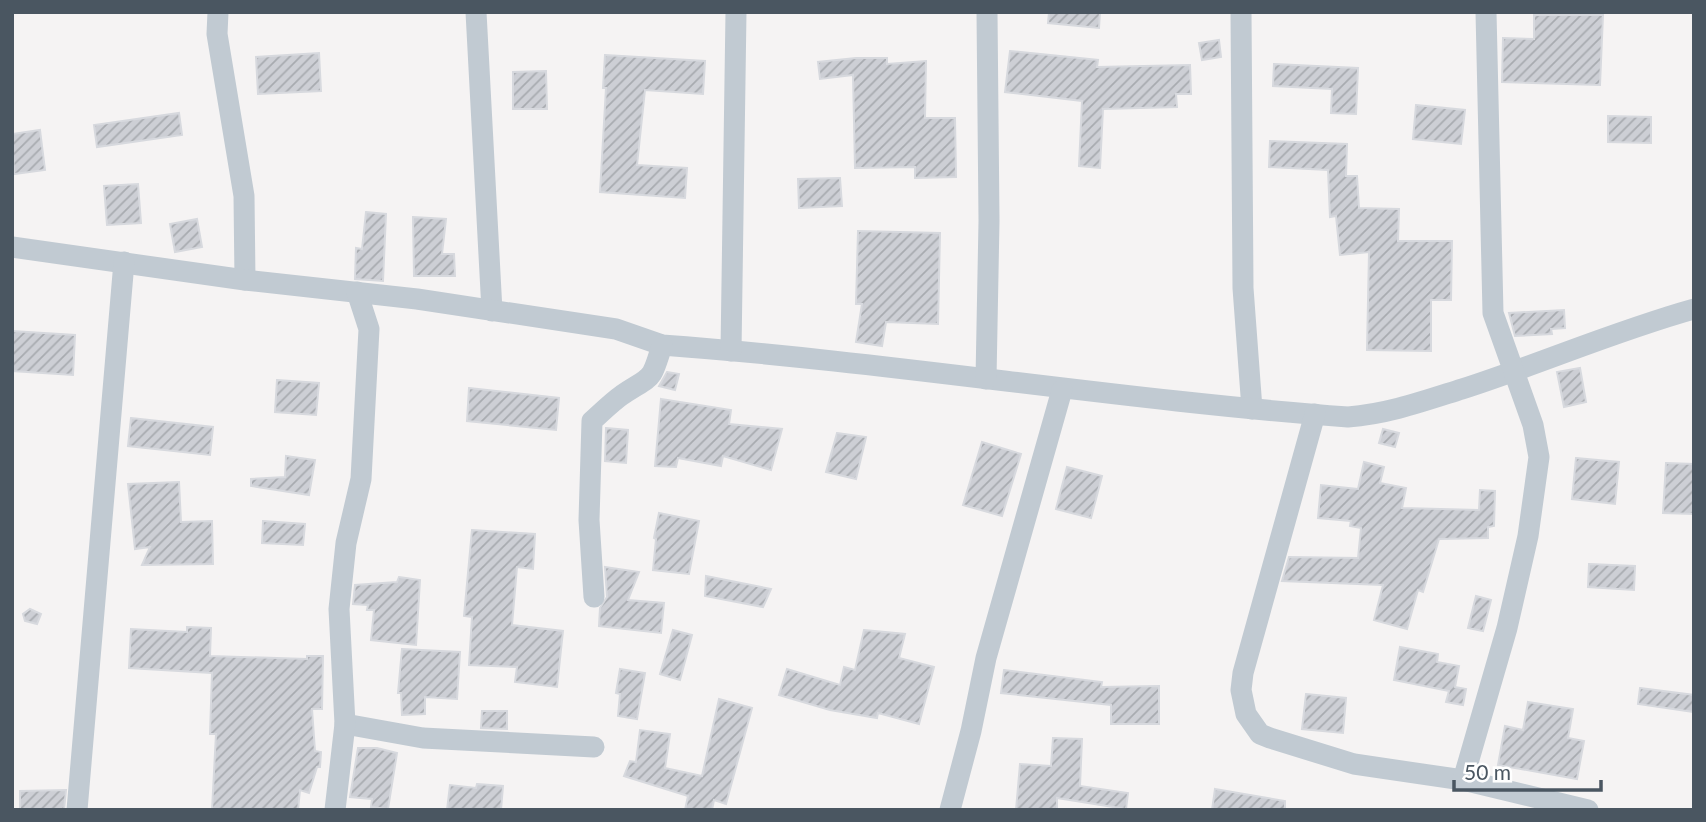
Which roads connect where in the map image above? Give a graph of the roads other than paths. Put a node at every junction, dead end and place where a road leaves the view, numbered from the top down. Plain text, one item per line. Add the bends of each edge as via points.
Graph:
1 (218, 12) edge
2 (476, 12) edge
3 (736, 12) edge
4 (986, 12) edge
5 (1241, 12) edge
6 (1486, 12) edge
7 (12, 247) edge
8 (124, 262) junction
9 (245, 280) junction
10 (357, 292) junction
11 (1694, 309) edge
12 (492, 311) junction
13 (663, 345) junction
14 (731, 351) junction
15 (1512, 373) junction
16 (986, 379) junction
17 (1062, 390) junction
18 (1252, 409) junction
19 (1315, 414) junction
20 (594, 597) dead end
21 (345, 724) junction
22 (594, 747) dead end
23 (1463, 780) junction
24 (77, 810) edge
25 (335, 810) edge
26 (950, 810) edge
27 (1588, 810) edge

1 - 9 street via 217,34 244,196
2 - 12 street
3 - 14 street
4 - 16 street
5 - 18 street via 1243,288
6 - 15 street via 1493,313
7 - 8 street
8 - 9 street
8 - 24 street
9 - 10 street
10 - 12 street
10 - 21 street via 369,329 361,480 346,543 339,609
11 - 15 street via 1637,325
12 - 13 street via 616,329
13 - 14 street
13 - 20 street via 648,381 592,421 589,520
14 - 16 street
15 - 19 street via 1389,412 1348,417
15 - 23 street via 1533,425 1539,457 1528,536 1507,628
16 - 17 street
17 - 18 street
17 - 26 street via 986,658
18 - 19 street
19 - 23 street via 1243,673 1246,714 1260,734 1340,761
21 - 22 street via 423,738
21 - 25 street
23 - 27 street

